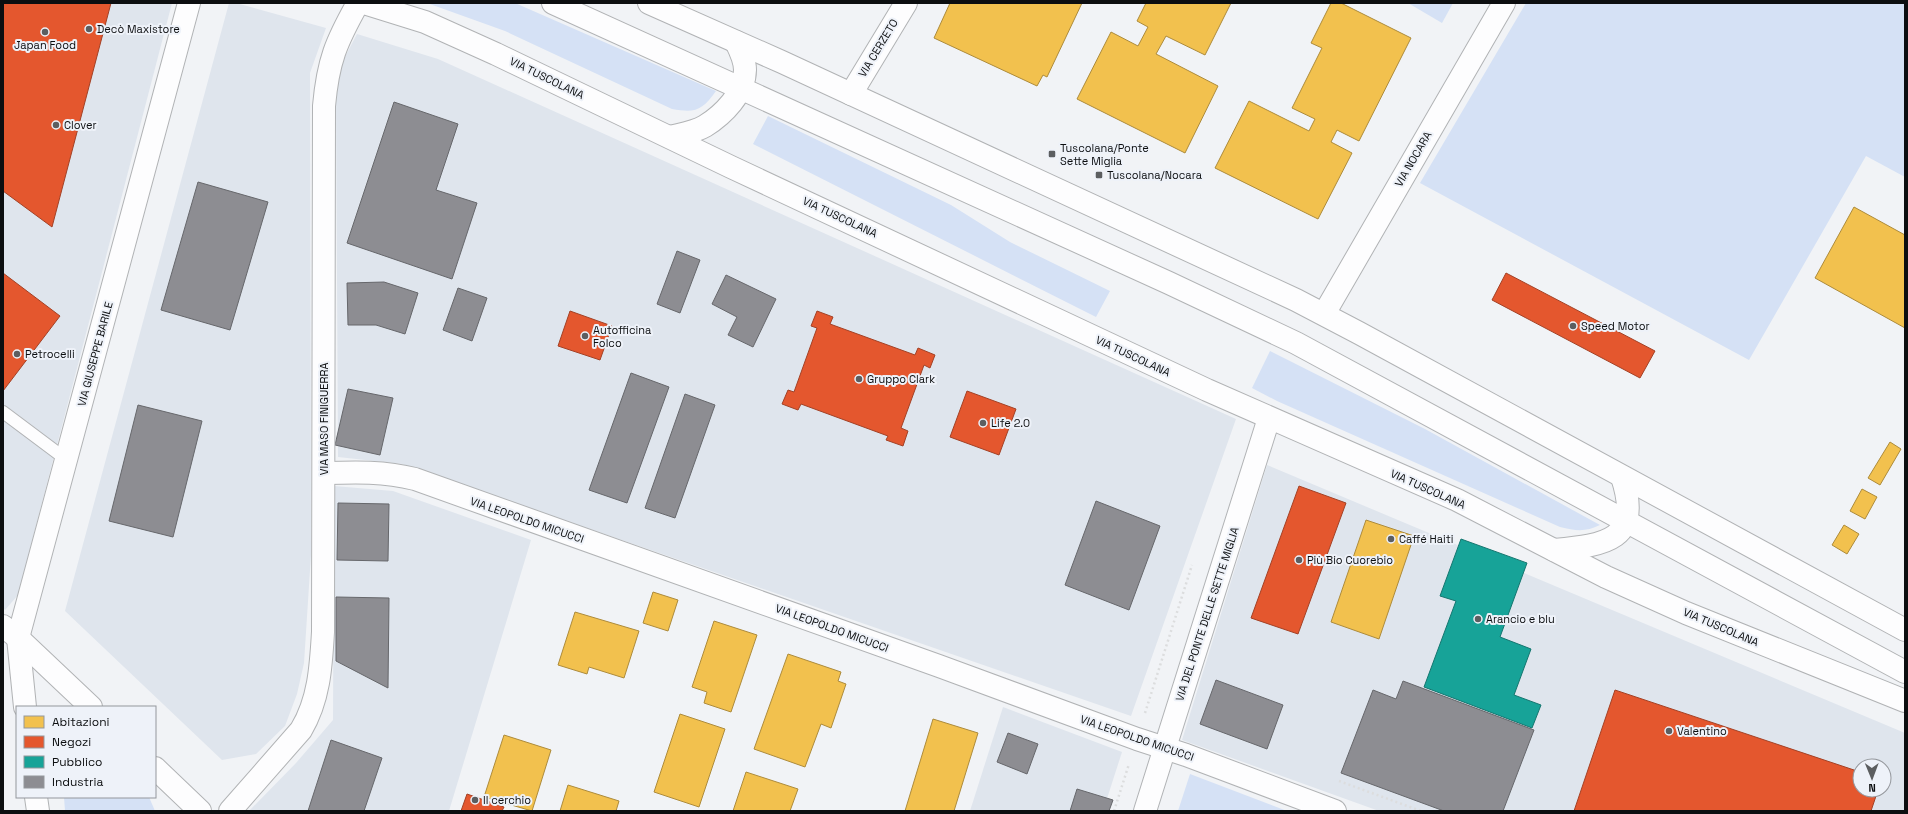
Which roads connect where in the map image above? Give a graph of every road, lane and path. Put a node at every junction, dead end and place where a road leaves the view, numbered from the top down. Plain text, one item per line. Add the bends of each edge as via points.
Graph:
1 (189, 3) edge
2 (358, 3) edge
3 (364, 3) edge
4 (553, 3) edge
5 (649, 3) edge
6 (906, 3) edge
7 (1504, 3) edge
8 (736, 42) junction
9 (741, 89) junction
10 (851, 94) junction
11 (670, 137) junction
12 (1324, 314) junction
13 (3, 412) edge
14 (1269, 418) junction
15 (67, 460) junction
16 (324, 473) junction
17 (1622, 477) junction
18 (1626, 521) junction
19 (1554, 550) junction
20 (1194, 560) dead end
21 (1905, 630) edge
22 (11, 632) edge
23 (1905, 672) edge
24 (1905, 701) edge
25 (25, 706) edge
26 (90, 706) edge
27 (1137, 739) junction
28 (1165, 748) junction
29 (156, 769) edge
30 (36, 798) edge
31 (38, 811) edge
32 (200, 811) edge
33 (230, 811) edge
34 (1114, 811) edge
35 (1145, 811) edge
36 (1335, 811) edge

1 - 15 street, VIA GIUSEPPE BARILE
2 - 16 street, VIA MASO FINIGUERRA via 334,50 328,69 324,106
3 - 11 street, VIA TUSCOLANA via 410,16 442,29
4 - 9 street
5 - 8 street
6 - 10 street, VIA CERZETO
7 - 12 street, VIA NOCARA
8 - 9 street via 745,65
8 - 10 street
9 - 11 street via 720,115 704,127
9 - 18 street via 1237,314
10 - 12 street
11 - 14 street, VIA TUSCOLANA
12 - 17 street
13 - 15 lane
14 - 19 street, VIA TUSCOLANA via 1456,500
14 - 28 street, VIA DEL PONTE DELLE SETTE MIGLIA
15 - 22 street, VIA GIUSEPPE BARILE
16 - 27 street, VIA LEOPOLDO MICUCCI via 371,472 415,480
16 - 33 street, VIA MASO FINIGUERRA via 322,639 314,703 309,717 293,741
17 - 18 street via 1628,503
17 - 21 street
18 - 19 street via 1619,532 1604,542
18 - 23 street
19 - 24 street, VIA TUSCOLANA via 1686,613
20 - 27 path
22 - 25 street, VIA GIUSEPPE BARILE
22 - 26 street
27 - 28 street, VIA LEOPOLDO MICUCCI
27 - 34 path
28 - 35 street, VIA DEL PONTE DELLE SETTE MIGLIA
28 - 36 street, VIA LEOPOLDO MICUCCI
29 - 32 street
30 - 31 street

